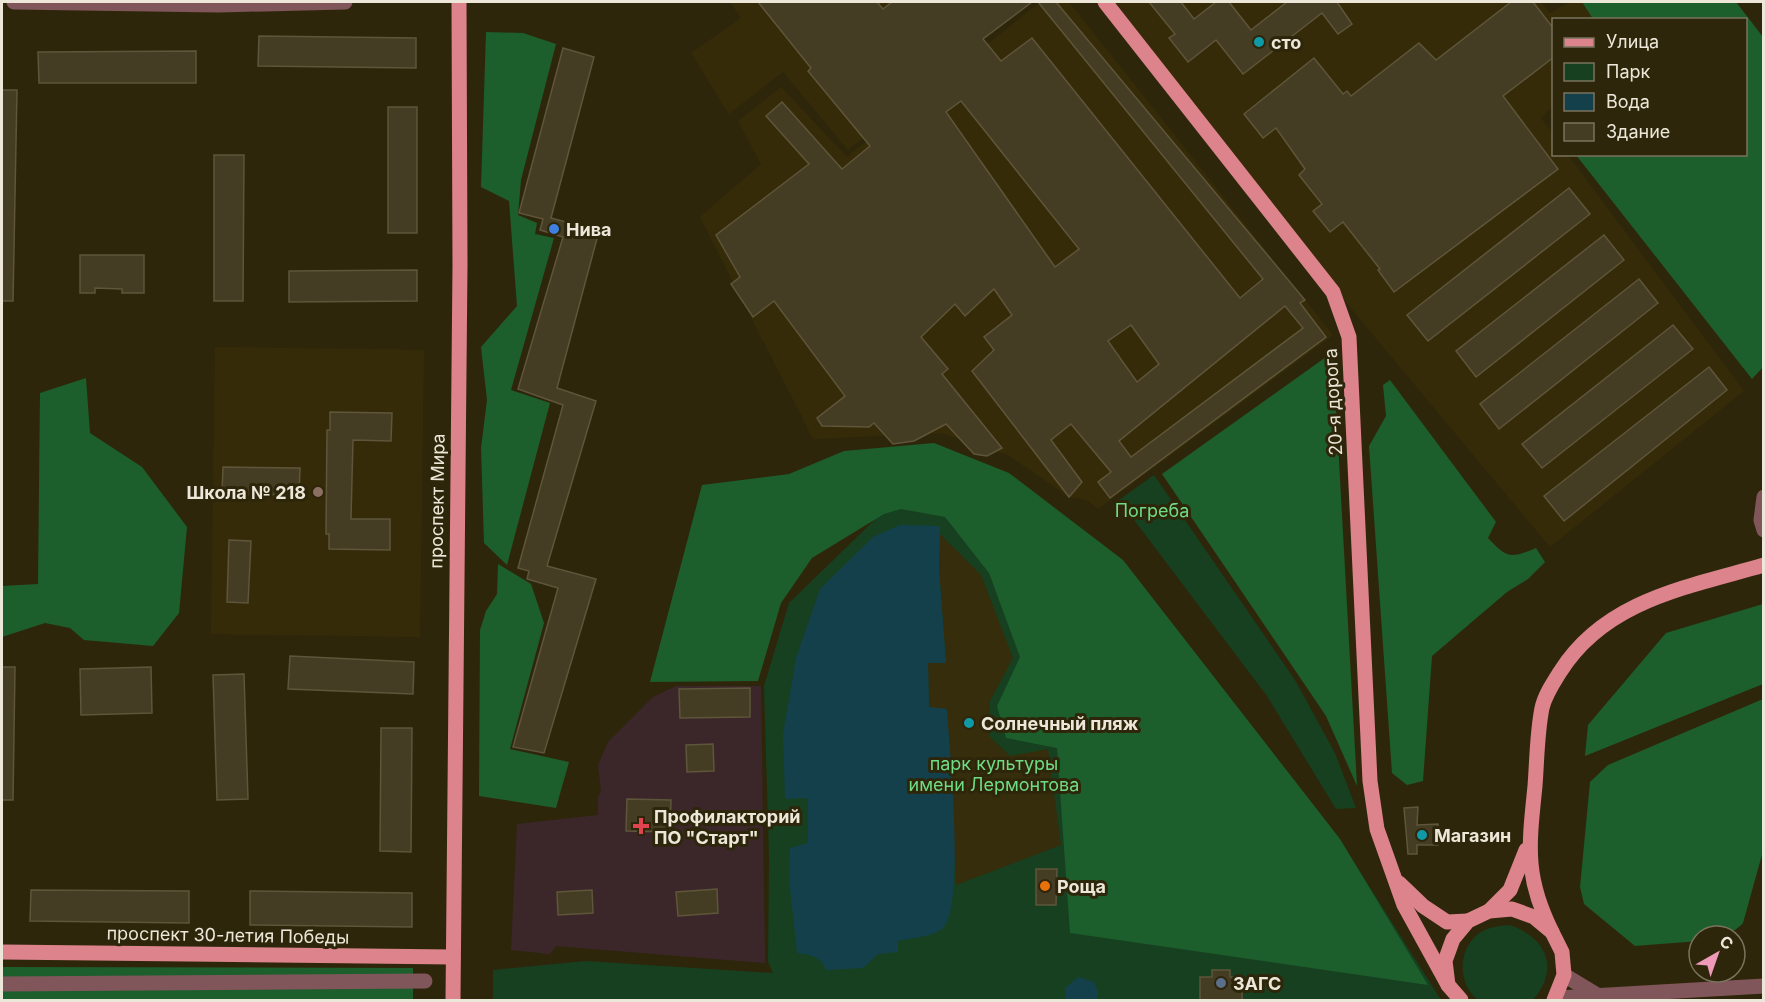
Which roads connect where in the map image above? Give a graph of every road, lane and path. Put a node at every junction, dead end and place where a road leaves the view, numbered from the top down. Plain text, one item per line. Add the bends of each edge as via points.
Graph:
1 (14, 2) edge
2 (345, 2) edge
3 (459, 2) edge
4 (1105, 2) edge
5 (1764, 497) edge
6 (1764, 530) edge
7 (1764, 564) edge
8 (1529, 842) junction
9 (1395, 879) junction
10 (1489, 911) junction
11 (1468, 921) junction
12 (1552, 932) junction
13 (2, 952) edge
14 (453, 957) junction
15 (1564, 975) junction
16 (425, 981) dead end
17 (2, 984) edge
18 (1448, 985) junction
19 (1763, 987) edge
20 (1597, 995) junction
21 (453, 1000) edge
22 (1461, 1000) edge
23 (1556, 1000) edge

1 - 2 street via 219,5
3 - 14 main road, проспект Мира
4 - 9 main road, 20-я дорога via 1333,292 1349,337 1370,781 1377,829
5 - 6 street
7 - 8 main road via 1646,600 1614,616 1568,658 1542,708
8 - 10 main road via 1510,890
8 - 12 main road via 1537,903
9 - 11 main road, 20-я дорога via 1447,922
9 - 18 main road, 20-я дорога via 1404,904
10 - 11 main road
10 - 12 main road via 1512,909 1534,917
11 - 18 main road via 1453,939 1446,961
12 - 15 main road via 1563,952
13 - 14 main road, проспект 30-летия Победы
14 - 21 main road, проспект Мира
15 - 20 street
15 - 23 main road
16 - 17 street
18 - 22 main road, 20-я дорога
19 - 20 street
20 - 23 street

